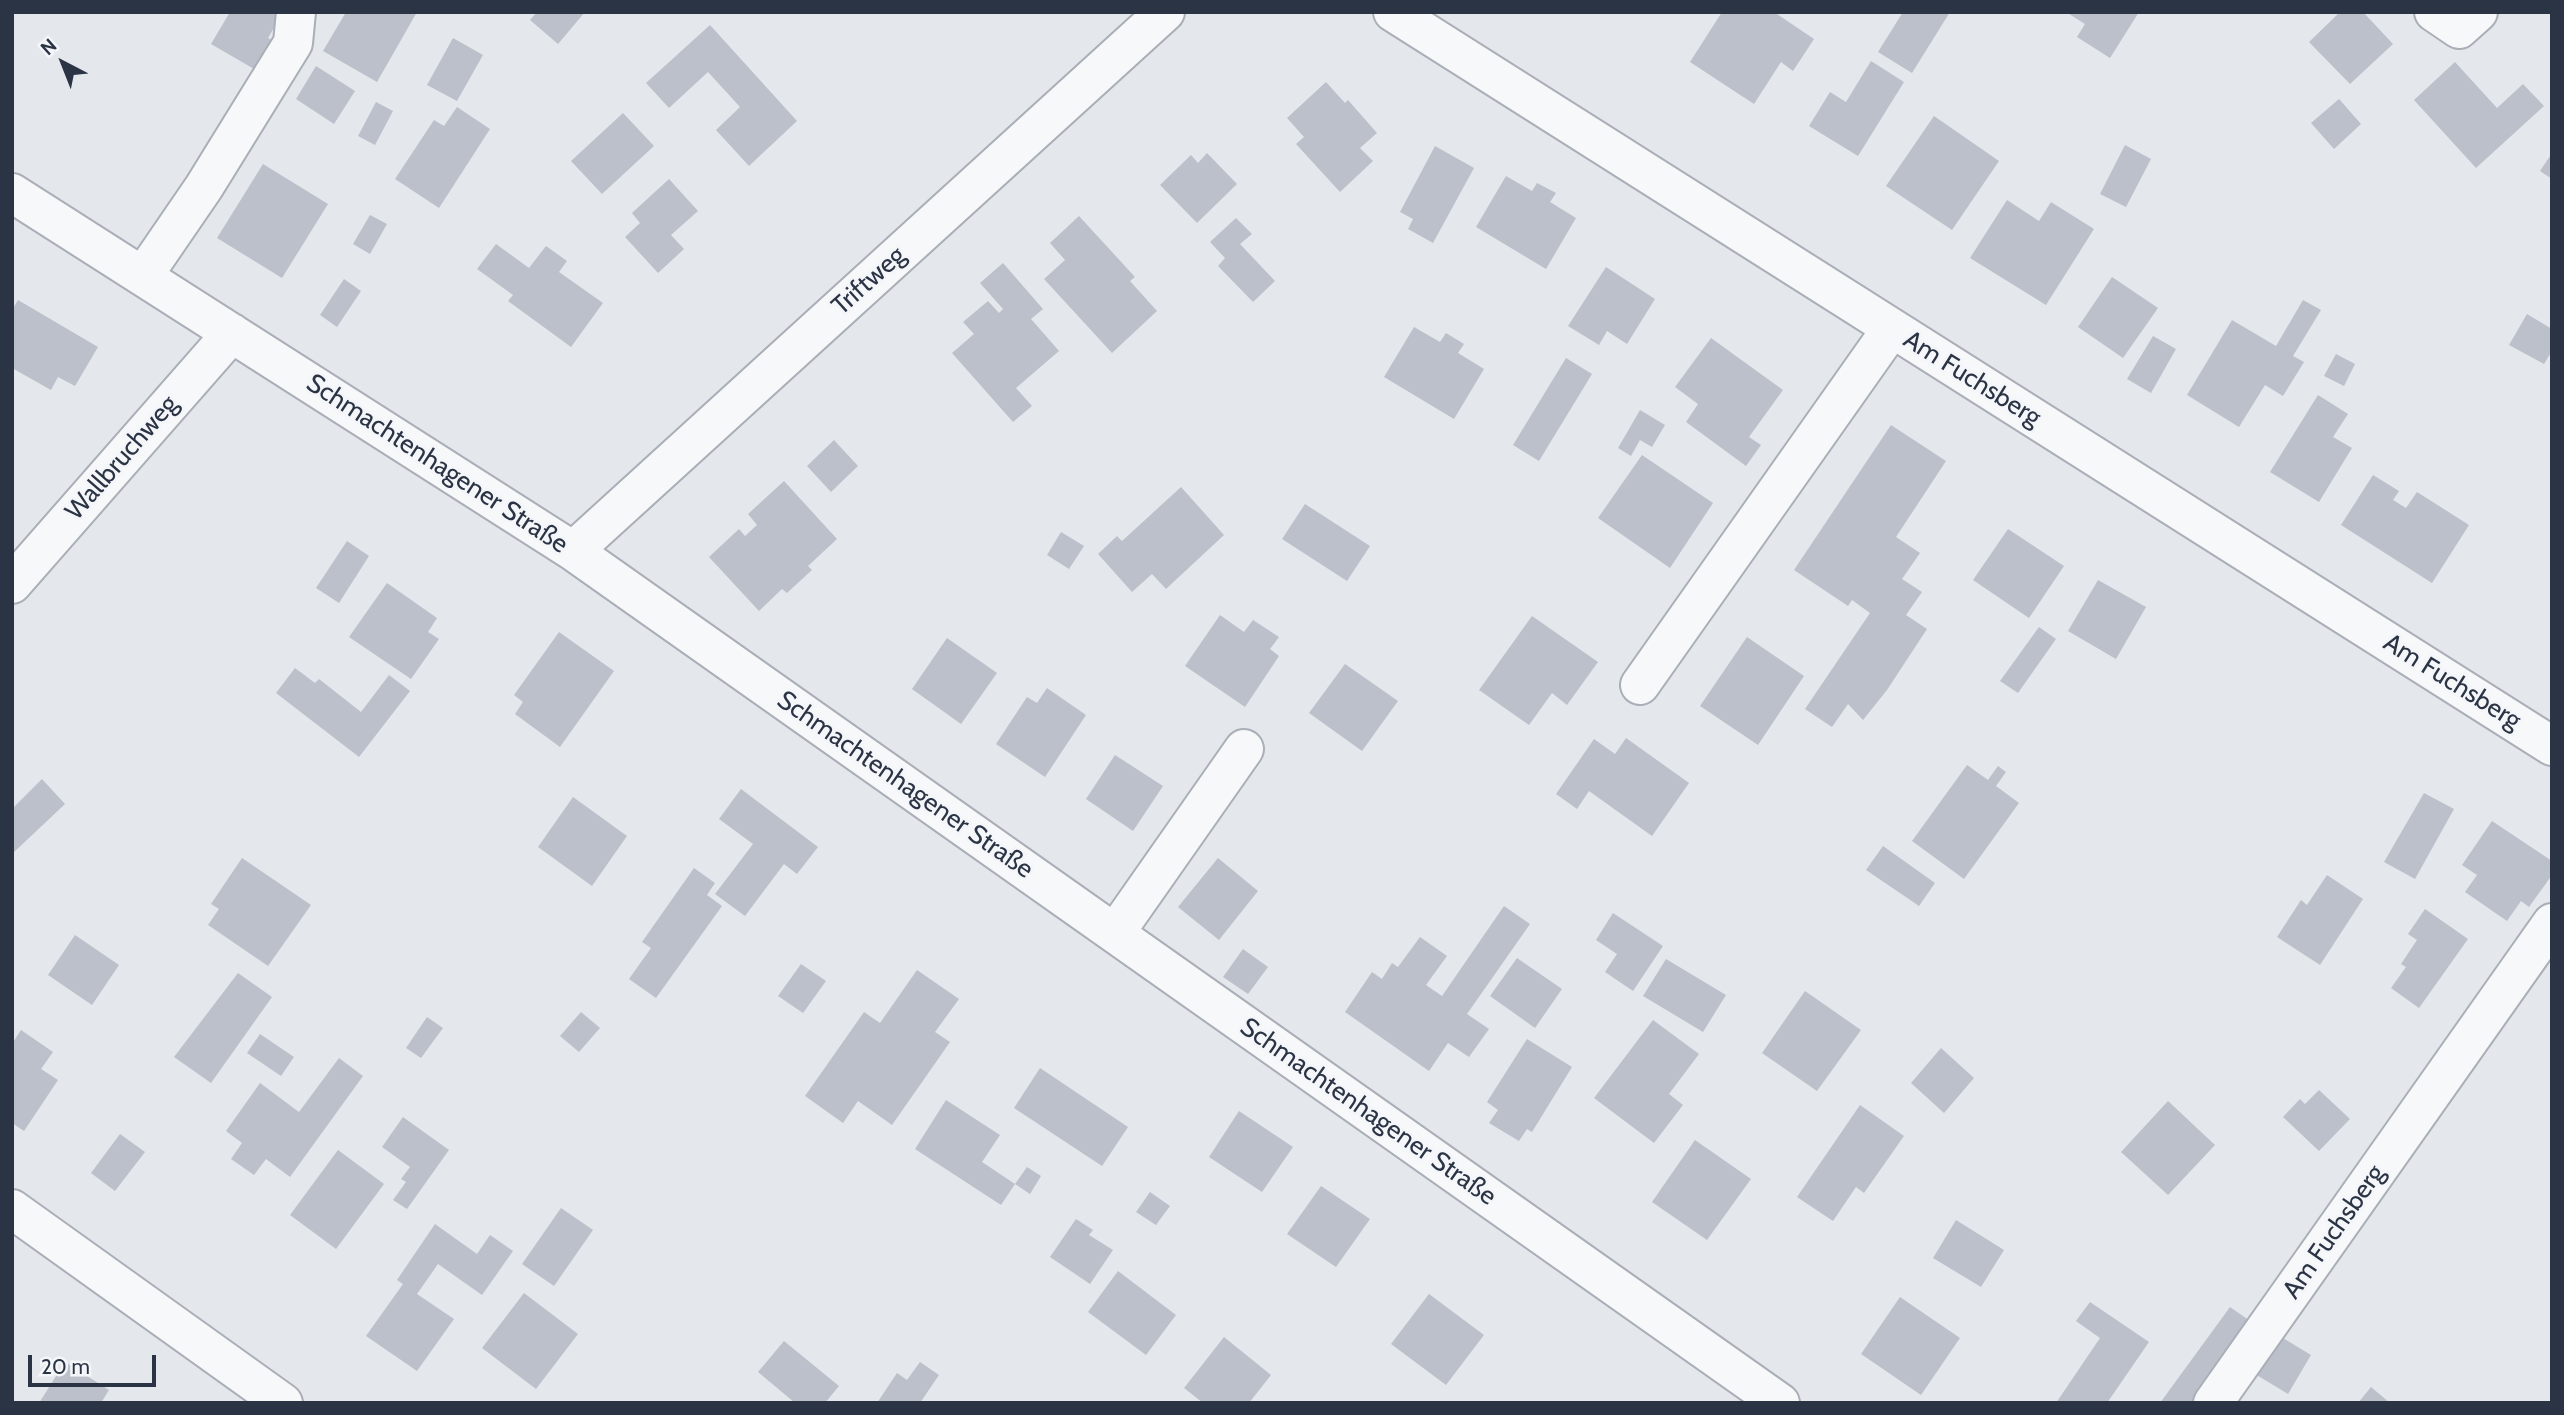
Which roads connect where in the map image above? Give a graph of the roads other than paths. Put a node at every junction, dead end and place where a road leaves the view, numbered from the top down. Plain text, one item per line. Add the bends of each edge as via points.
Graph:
1 (296, 12) edge
2 (1165, 12) edge
3 (1393, 12) edge
4 (2434, 12) edge
5 (2478, 12) edge
6 (12, 193) edge
7 (143, 276) junction
8 (1892, 328) junction
9 (232, 333) junction
10 (573, 551) junction
11 (12, 584) edge
12 (1640, 685) dead end
13 (2552, 746) edge
14 (1244, 749) dead end
15 (2552, 923) edge
16 (1115, 933) junction
17 (12, 1209) edge
18 (282, 1403) edge
19 (1780, 1403) edge
20 (2213, 1403) edge

1 - 7 street via 293,43
2 - 10 street, Triftweg
3 - 8 street, Am Fuchsberg
4 - 5 street via 2459,29
6 - 7 street, Schmachtenhagener Straße
7 - 9 street, Schmachtenhagener Straße
8 - 12 street
8 - 13 street, Am Fuchsberg
9 - 10 street, Schmachtenhagener Straße
9 - 11 street, Wallbruchweg
10 - 16 street, Schmachtenhagener Straße
14 - 16 street
15 - 20 street, Am Fuchsberg
16 - 19 street, Schmachtenhagener Straße
17 - 18 street

